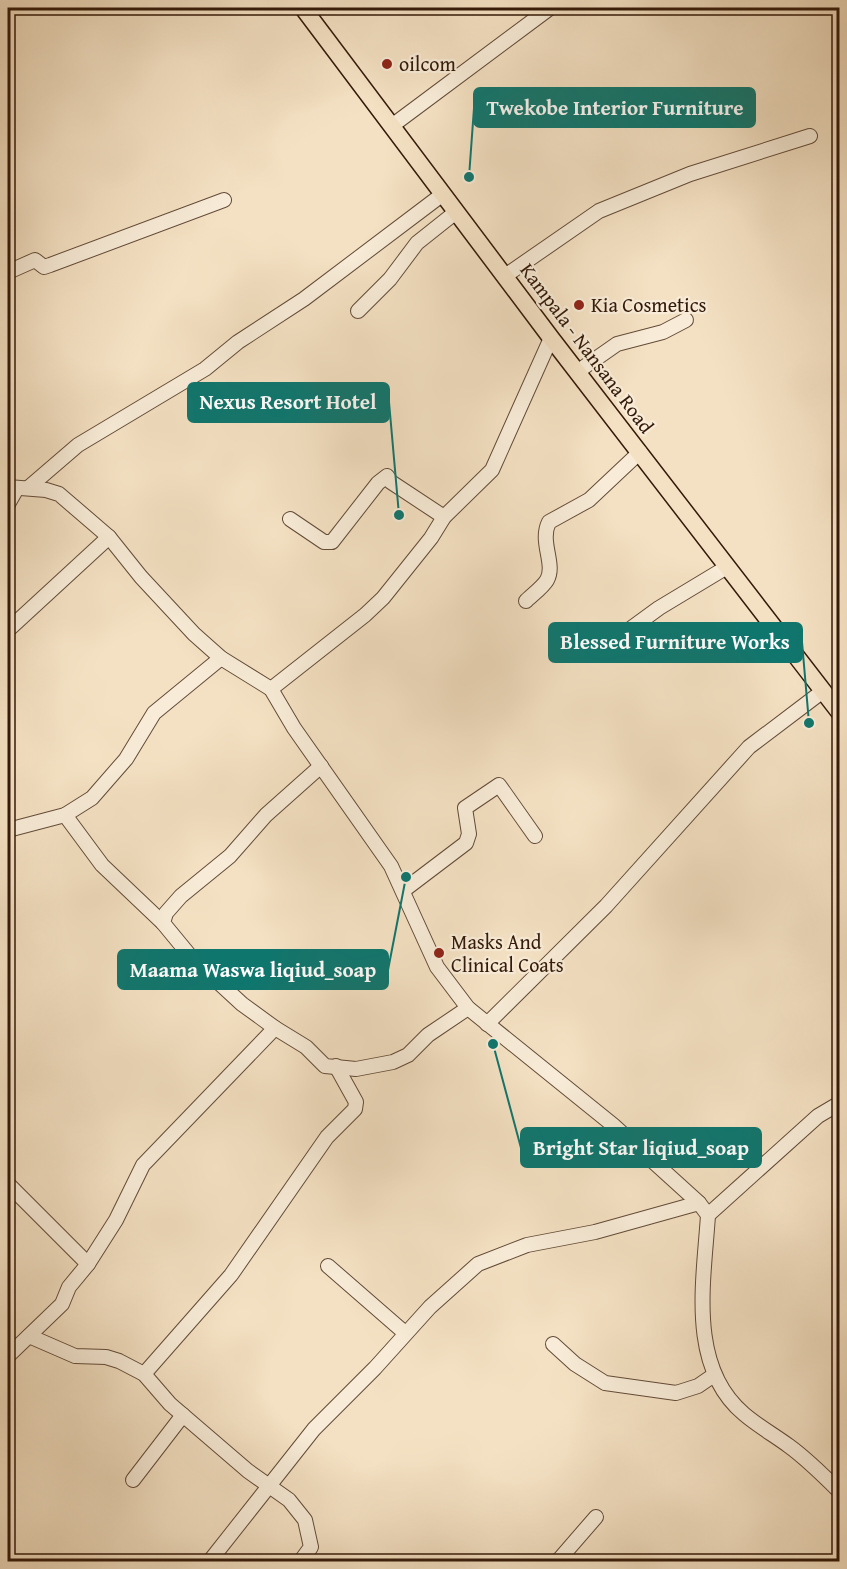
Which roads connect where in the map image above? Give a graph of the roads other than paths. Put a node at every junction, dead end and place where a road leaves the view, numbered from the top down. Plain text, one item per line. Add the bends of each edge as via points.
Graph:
1 (303, 8) edge
2 (550, 8) edge
3 (393, 125) junction
4 (810, 136) dead end
5 (443, 194) junction
6 (224, 200) dead end
7 (456, 212) junction
8 (8, 272) edge
9 (505, 276) junction
10 (357, 311) dead end
11 (686, 320) dead end
12 (551, 338) junction
13 (577, 372) junction
14 (640, 452) junction
15 (17, 488) edge
16 (8, 504) edge
17 (444, 517) junction
18 (291, 519) dead end
19 (109, 537) junction
20 (727, 567) junction
21 (526, 601) dead end
22 (8, 630) edge
23 (607, 646) dead end
24 (221, 658) junction
25 (271, 689) junction
26 (823, 691) junction
27 (840, 713) edge
28 (321, 766) junction
29 (65, 815) junction
30 (8, 830) edge
31 (536, 836) dead end
32 (404, 890) junction
33 (162, 922) junction
34 (468, 1008) junction
35 (487, 1024) junction
36 (275, 1028) junction
37 (336, 1066) junction
38 (840, 1103) edge
39 (8, 1184) edge
40 (704, 1209) junction
41 (88, 1264) junction
42 (328, 1266) dead end
43 (405, 1334) junction
44 (29, 1336) junction
45 (553, 1344) dead end
46 (8, 1356) edge
47 (144, 1374) junction
48 (714, 1375) junction
49 (183, 1415) junction
50 (134, 1480) dead end
51 (268, 1484) junction
52 (840, 1492) edge
53 (596, 1517) dead end
54 (209, 1562) edge
55 (300, 1562) edge
56 (557, 1562) edge

1 - 3 main road, Kampala - Nansana Road
2 - 3 street
3 - 5 main road, Kampala - Nansana Road
4 - 9 street via 690,174 599,211
5 - 7 main road, Kampala - Nansana Road
5 - 15 street via 205,369 78,445
6 - 8 street via 44,267 35,260
7 - 9 main road, Kampala - Nansana Road
7 - 10 street via 417,243 390,279
9 - 12 main road, Kampala - Nansana Road
11 - 13 street via 663,332 617,344
12 - 13 main road, Kampala - Nansana Road
12 - 17 street via 492,470
13 - 14 main road, Kampala - Nansana Road
14 - 20 main road, Kampala - Nansana Road
14 - 21 street via 589,500 549,522 544,540 549,566 547,580
15 - 16 street
15 - 19 street via 59,494
17 - 18 street via 387,476 332,542 324,542
17 - 25 street via 383,598
19 - 22 street
19 - 24 street via 141,577
20 - 23 street via 659,608
20 - 26 main road, Kampala - Nansana Road
24 - 25 street
24 - 29 street via 154,713 113,776 92,798
25 - 28 street
26 - 27 main road, Kampala - Nansana Road
26 - 35 street via 749,747 606,906
28 - 32 street
28 - 33 street via 266,815 230,856 181,896
29 - 30 street
29 - 33 street via 102,865
31 - 32 street via 499,785 465,808 469,834 466,843
32 - 34 street via 437,967
33 - 36 street via 191,957
34 - 35 street
34 - 37 street via 428,1035 408,1055 393,1062 356,1069
35 - 40 street via 613,1125
36 - 37 street via 306,1047 325,1066
36 - 41 street via 143,1165 116,1220
37 - 47 street via 356,1102 355,1109 322,1144 231,1275
38 - 40 street via 818,1116
39 - 41 street
40 - 43 street via 527,1245 478,1264
40 - 48 street via 704,1329
41 - 44 street via 69,1287 62,1304
42 - 43 street
43 - 51 street via 321,1421
44 - 46 street
44 - 47 street via 75,1356 112,1359
45 - 48 street via 605,1383 676,1393 698,1386
47 - 49 street
48 - 52 street via 744,1414 791,1447
49 - 50 street
49 - 51 street via 248,1472
51 - 54 street
51 - 55 street via 289,1500 305,1520 311,1546
53 - 56 street

